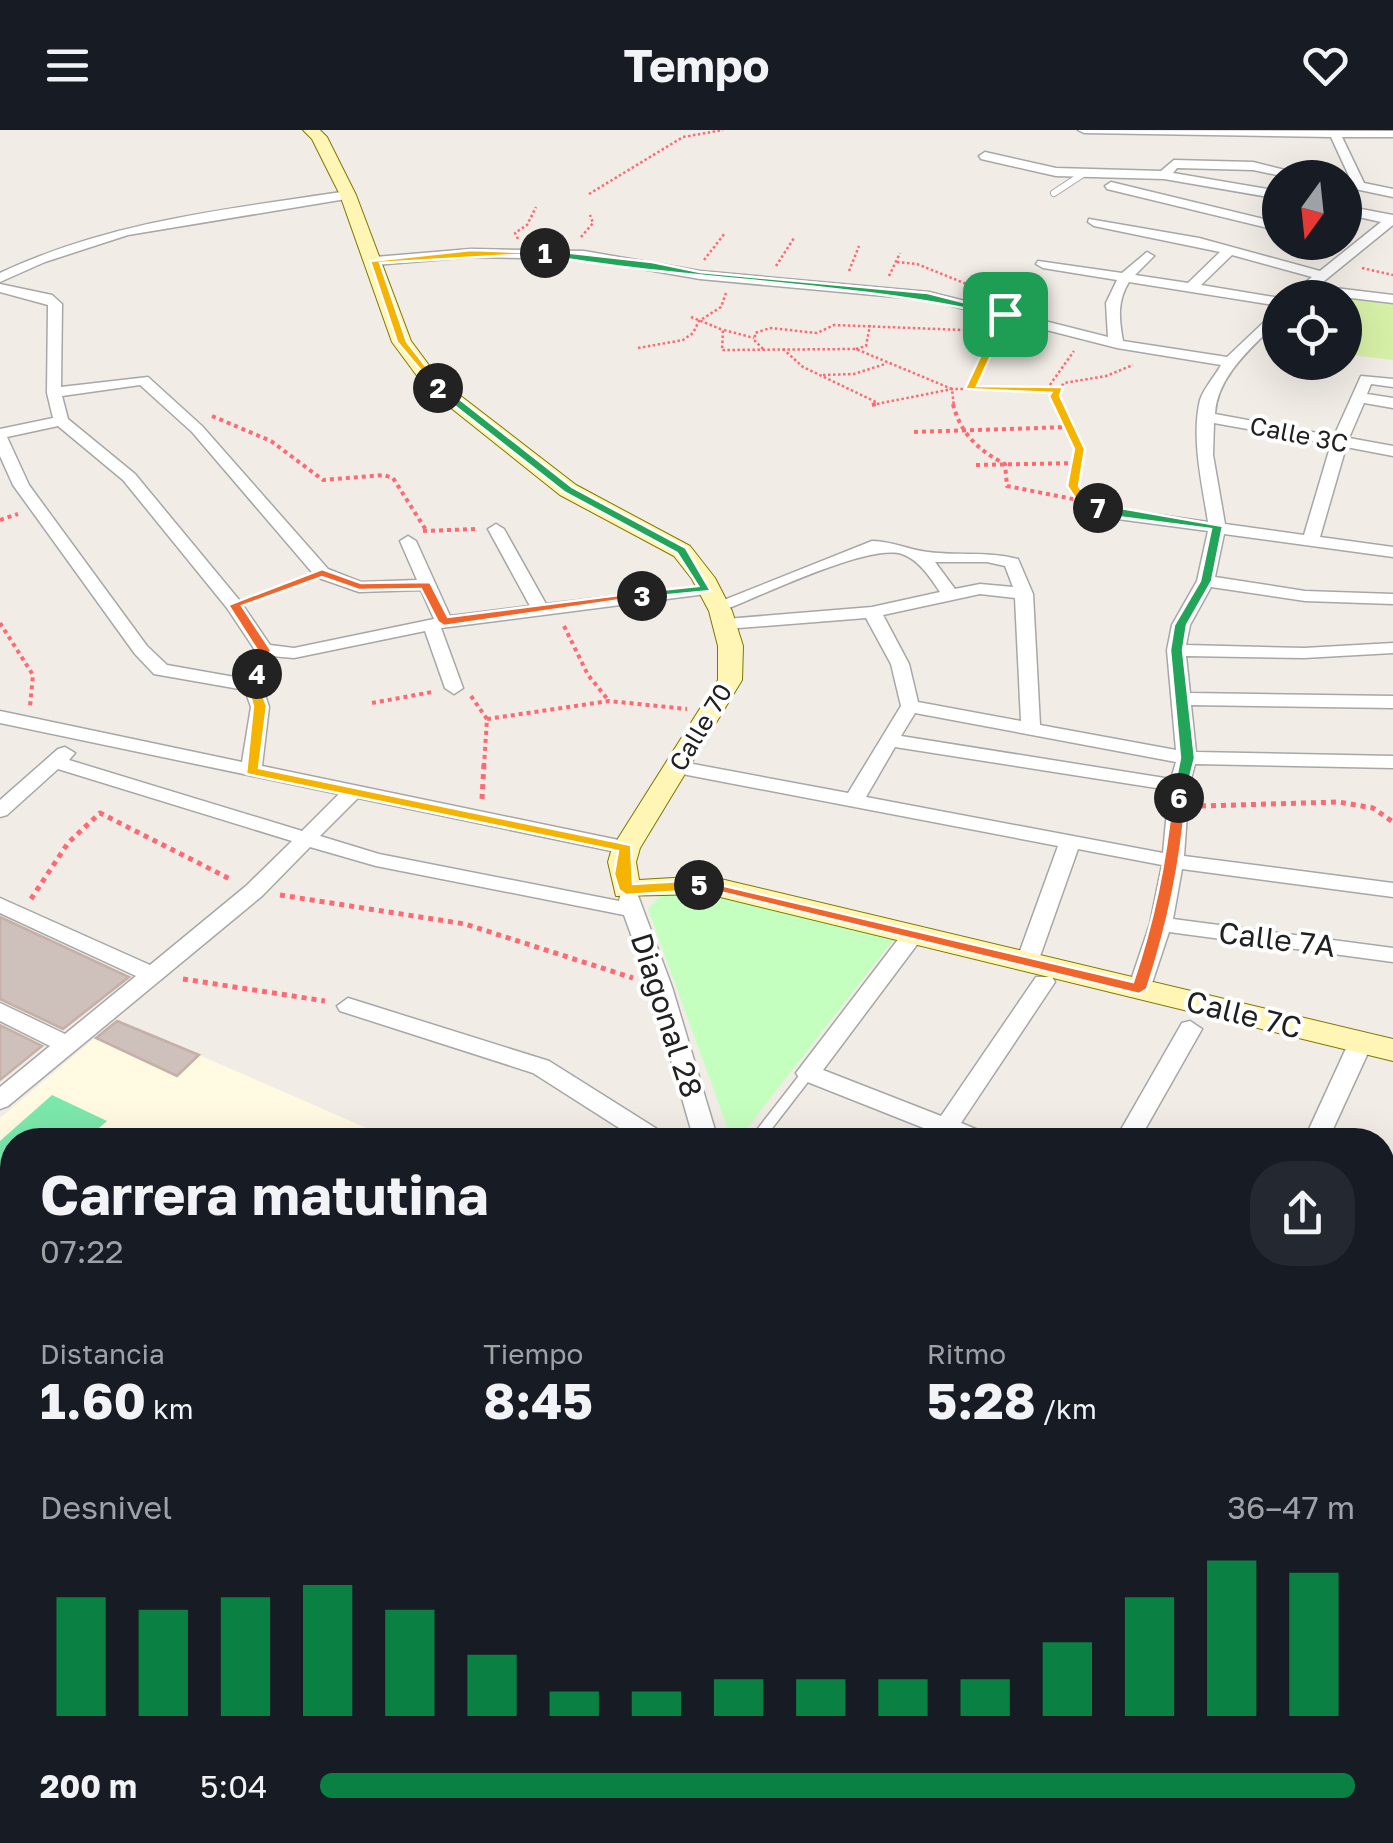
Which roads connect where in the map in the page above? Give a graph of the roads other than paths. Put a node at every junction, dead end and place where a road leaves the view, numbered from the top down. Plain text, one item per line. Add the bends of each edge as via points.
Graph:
1 (310, 130) edge
2 (1084, 130) edge
3 (1334, 131) edge
4 (1393, 134) edge
5 (1197, 137) edge
6 (985, 156) dead end
7 (1343, 160) edge
8 (1262, 168) edge
9 (1086, 172) junction
10 (1164, 175) junction
11 (1110, 186) dead end
12 (1362, 188) edge
13 (1054, 193) dead end
14 (1262, 193) edge
15 (1393, 194) edge
16 (348, 195) junction
17 (1362, 214) edge
18 (1392, 220) edge
19 (1094, 222) dead end
20 (1262, 223) edge
21 (1362, 242) edge
22 (1230, 250) junction
23 (1147, 256) dead end
24 (1339, 260) edge
25 (375, 261) junction
26 (1042, 264) road end
27 (1321, 275) junction
28 (0, 278) edge
29 (1122, 279) junction
30 (1315, 280) edge
31 (1193, 286) junction
32 (0, 288) edge
33 (1362, 297) edge
34 (1262, 299) edge
35 (1393, 299) edge
36 (1262, 329) edge
37 (1116, 342) junction
38 (1230, 362) junction
39 (1393, 383) edge
40 (54, 393) junction
41 (1358, 397) junction
42 (1393, 402) edge
43 (1205, 417) junction
44 (61, 421) junction
45 (0, 436) edge
46 (1340, 441) junction
47 (1393, 451) edge
48 (22, 485) junction
49 (0, 491) edge
50 (1110, 513) road end
51 (1217, 526) junction
52 (496, 530) road end
53 (1311, 538) junction
54 (408, 541) road end
55 (1393, 552) edge
56 (925, 557) junction
57 (1206, 581) junction
58 (426, 585) junction
59 (950, 594) junction
60 (1024, 594) junction
61 (1393, 599) edge
62 (717, 606) junction
63 (547, 607) junction
64 (872, 612) junction
65 (438, 624) junction
66 (1393, 648) edge
67 (264, 650) junction
68 (1176, 650) junction
69 (254, 686) junction
70 (454, 688) road end
71 (1181, 698) junction
72 (1393, 702) edge
73 (910, 706) junction
74 (0, 717) edge
75 (1030, 729) junction
76 (81, 736) junction
77 (887, 740) junction
78 (1188, 758) junction
79 (55, 762) junction
80 (1393, 762) edge
81 (677, 767) junction
82 (251, 771) junction
83 (352, 793) junction
84 (1179, 796) junction
85 (852, 803) junction
86 (0, 811) edge
87 (307, 839) junction
88 (1070, 842) junction
89 (626, 848) junction
90 (1174, 860) junction
91 (1393, 890) edge
92 (629, 900) junction
93 (10, 910) edge
94 (1161, 924) junction
95 (914, 934) junction
96 (1393, 955) edge
97 (1036, 972) junction
98 (153, 974) junction
99 (1139, 989) junction
100 (348, 1006) road end
101 (0, 1012) edge
102 (1190, 1030) dead end
103 (1362, 1042) junction
104 (68, 1044) junction
105 (1393, 1050) edge
106 (808, 1073) junction
107 (0, 1100) edge
108 (637, 1128) edge
109 (702, 1128) edge
110 (765, 1128) edge
111 (938, 1128) edge
112 (949, 1128) edge
113 (1134, 1128) edge
114 (1322, 1128) edge

1 - 16 street, Calle 70
2 - 5 street
3 - 4 street
3 - 5 street
3 - 7 street
6 - 9 street
8 - 10 street via 1174,164
9 - 10 street
9 - 13 lane
10 - 14 street
11 - 20 street
12 - 15 street
16 - 25 street, Calle 70
16 - 28 street via 169,224 41,256
17 - 18 street
18 - 21 street
19 - 22 street
22 - 27 street
22 - 31 street
23 - 29 street
24 - 27 street
25 - 37 street via 584,256 692,274 928,296
25 - 62 street, Calle 70 via 402,342 433,384 568,490 682,550
26 - 29 street
27 - 30 street
29 - 31 street
29 - 37 street via 1113,294
31 - 34 street
32 - 40 street via 55,304
33 - 35 street
36 - 38 street
37 - 38 street
38 - 43 street via 1216,380
39 - 41 street via 1366,379
40 - 44 street
40 - 58 street via 143,380 262,500 322,572 359,586
41 - 42 street
41 - 46 street
43 - 46 street, Calle 3C
43 - 51 street via 1204,456
44 - 45 street
44 - 67 street via 129,477
45 - 48 street
46 - 47 street, Calle 3C
46 - 53 street
48 - 49 street
48 - 69 street via 96,592 161,670
50 - 51 street
51 - 53 street
51 - 57 street
52 - 63 street
53 - 55 street
54 - 58 street
56 - 59 street
56 - 60 street via 1012,563
56 - 62 street via 872,546
57 - 61 street via 1305,596
57 - 68 street via 1181,625
58 - 65 street
59 - 60 street
59 - 64 street
60 - 75 street
62 - 63 street
62 - 64 street
62 - 81 street, Calle 70 via 732,669
63 - 65 street
64 - 73 street via 900,664
65 - 67 street via 294,653
65 - 70 street
66 - 68 street
67 - 69 street
68 - 71 street
69 - 82 street via 260,706
71 - 72 street
71 - 78 street
73 - 75 street
73 - 77 street
74 - 76 street
75 - 78 street
76 - 79 street
76 - 82 street
77 - 84 street
77 - 85 street
78 - 80 street
78 - 84 street
79 - 86 street
79 - 87 street
81 - 85 street
81 - 89 street, Calle 70
82 - 83 street
83 - 87 street
83 - 89 street
84 - 90 street
85 - 88 street
87 - 92 street via 413,868
87 - 98 street
88 - 90 street
88 - 97 street
89 - 92 street via 622,874
90 - 91 street
90 - 94 street
92 - 95 street, Calle 7C via 708,885
92 - 109 street, Diagonal 28
93 - 98 street
94 - 96 street, Calle 7A
94 - 99 street
95 - 97 street, Calle 7C
95 - 106 street
97 - 99 street, Calle 7C
97 - 112 street
98 - 104 street
99 - 103 street, Calle 7C
100 - 108 street via 541,1067
101 - 104 street
102 - 113 street
103 - 105 street, Calle 7C
103 - 114 street
104 - 107 street
106 - 110 lane
106 - 111 street

